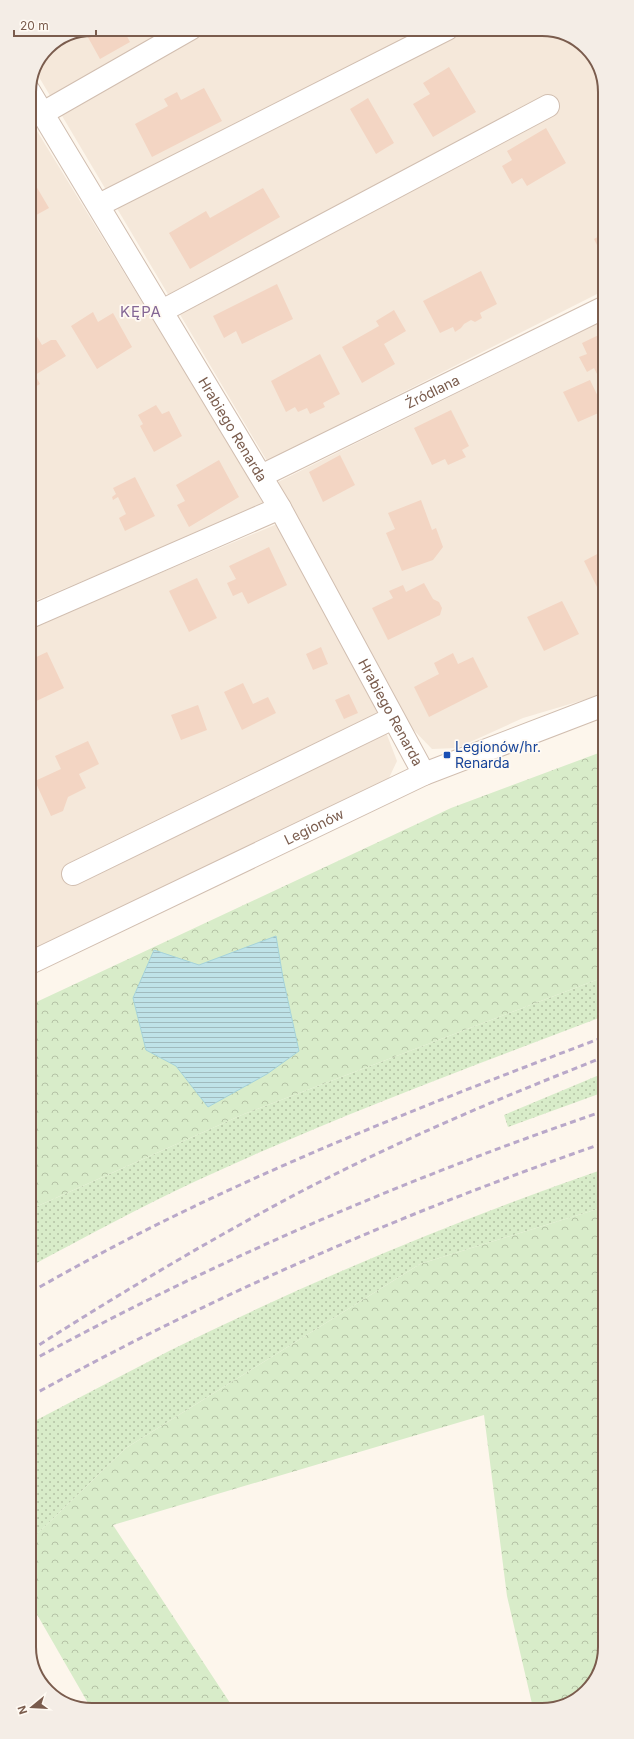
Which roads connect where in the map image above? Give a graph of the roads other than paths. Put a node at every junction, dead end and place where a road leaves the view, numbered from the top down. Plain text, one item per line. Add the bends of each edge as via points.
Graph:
1 (178, 36) edge
2 (433, 36) edge
3 (36, 102) edge
4 (548, 106) dead end
5 (43, 113) junction
6 (99, 205) junction
7 (598, 310) edge
8 (162, 311) junction
9 (261, 476) junction
10 (280, 508) junction
11 (36, 614) edge
12 (598, 707) edge
13 (393, 718) junction
14 (424, 774) junction
15 (73, 874) dead end
16 (36, 960) edge

1 - 5 street
2 - 6 street
3 - 5 street, Hrabiego Renarda
4 - 8 street
5 - 6 street, Hrabiego Renarda
6 - 8 street, Hrabiego Renarda
7 - 9 street, Źródlana
8 - 9 street, Hrabiego Renarda
9 - 10 street, Hrabiego Renarda
10 - 11 street
10 - 13 street, Hrabiego Renarda
12 - 14 street, Legionów
13 - 14 street, Hrabiego Renarda
13 - 15 street
14 - 16 street, Legionów

